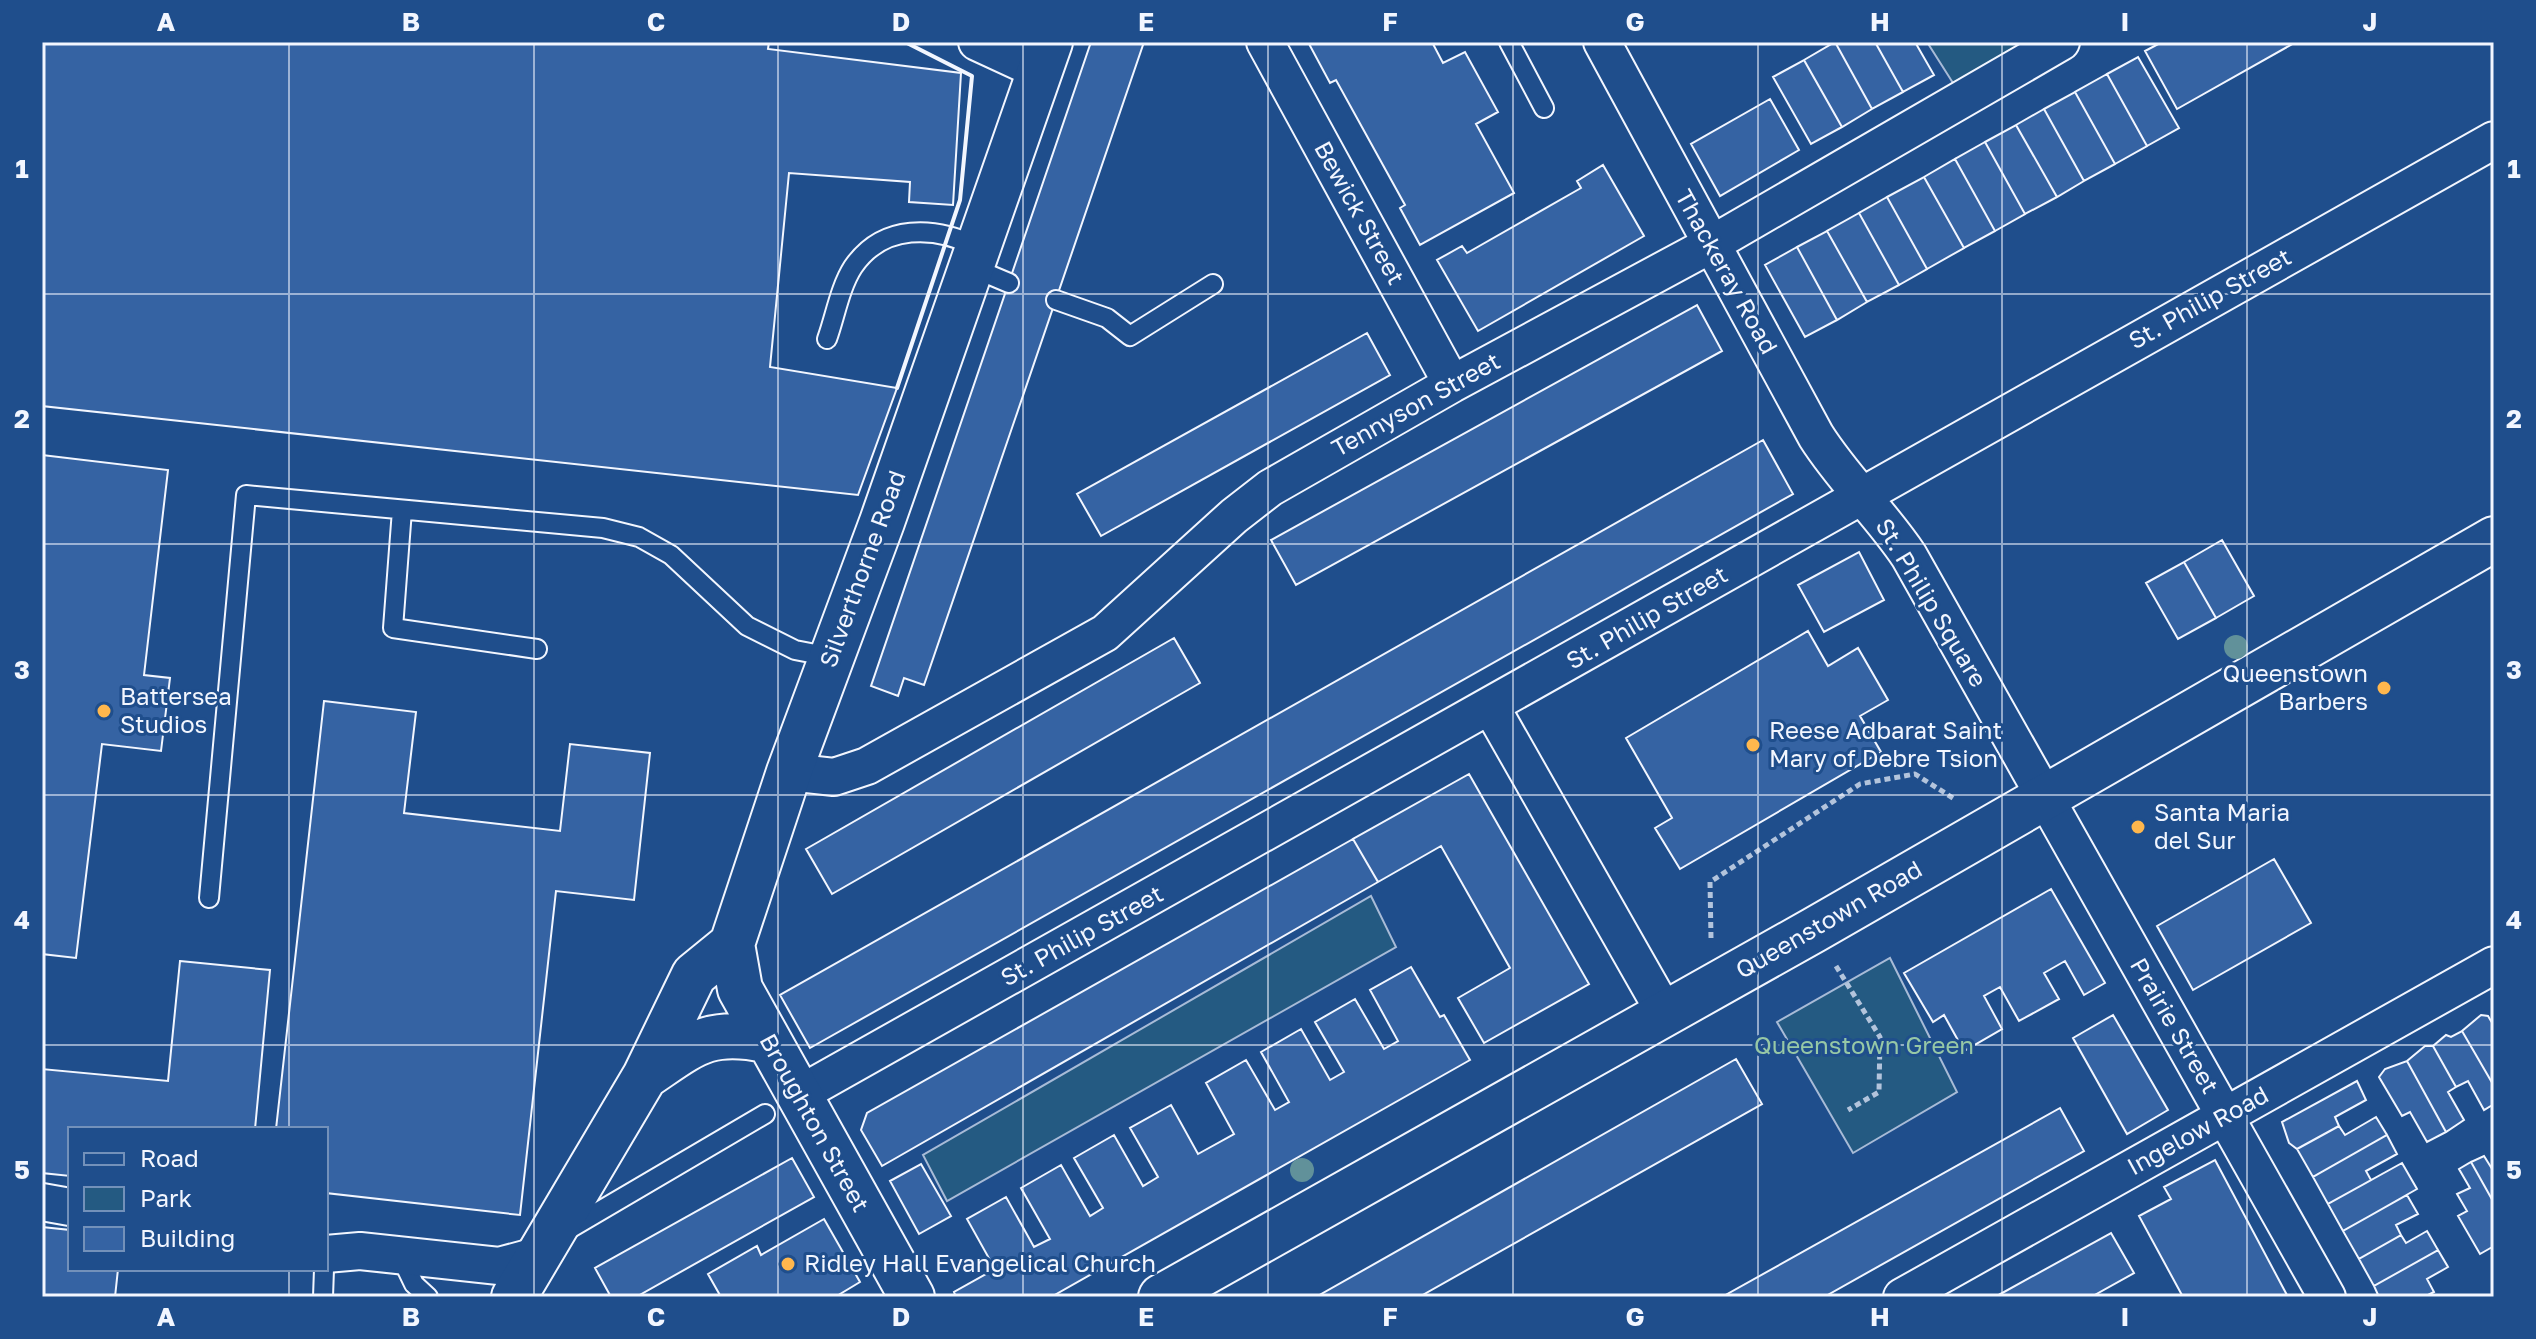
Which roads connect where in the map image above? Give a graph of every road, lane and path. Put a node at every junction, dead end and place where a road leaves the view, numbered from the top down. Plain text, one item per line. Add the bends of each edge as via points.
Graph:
1 (977, 42) edge
2 (1265, 42) edge
3 (1509, 42) edge
4 (1602, 42) edge
5 (2061, 42) edge
6 (1046, 57) edge
7 (1544, 108) dead end
8 (2494, 140) edge
9 (1710, 245) junction
10 (986, 266) junction
11 (1213, 284) dead end
12 (1056, 300) dead end
13 (827, 339) dead end
14 (1452, 384) junction
15 (1861, 496) junction
16 (402, 510) junction
17 (2494, 539) edge
18 (537, 649) dead end
19 (831, 657) junction
20 (1491, 707) junction
21 (789, 772) junction
22 (2043, 798) junction
23 (1979, 834) junction
24 (209, 898) dead end
25 (1814, 930) junction
26 (732, 944) junction
27 (2494, 965) edge
28 (1734, 974) junction
29 (1665, 1013) junction
30 (766, 1040) junction
31 (645, 1076) junction
32 (782, 1104) junction
33 (1848, 1110) dead end
34 (2226, 1115) junction
35 (42, 1202) edge
36 (68, 1207) edge
37 (545, 1248) junction
38 (328, 1254) edge
39 (400, 1255) junction
40 (324, 1271) edge
41 (323, 1297) edge
42 (428, 1297) edge
43 (514, 1297) edge
44 (912, 1297) edge
45 (1161, 1297) edge
46 (1902, 1297) edge
47 (2327, 1297) edge

1 - 6 street
2 - 14 street, Bewick Street
3 - 7 lane
4 - 9 street, Thackeray Road
5 - 9 street, Tennyson Street
6 - 10 main road, Silverthorne Road
8 - 15 street, St. Philip Street
9 - 14 street, Tennyson Street
9 - 15 street, Thackeray Road via 1816,436
10 - 13 lane via 954,235 919,230 881,242 852,269
10 - 19 main road, Silverthorne Road
11 - 12 lane via 1130,336 1107,318
14 - 21 street, Tennyson Street via 1270,488 1105,633 867,766 834,777
15 - 20 street, St. Philip Street
15 - 22 street, St. Philip Square via 1909,556
16 - 18 lane via 393,628
16 - 19 lane via 603,528 639,537 671,555 747,626 795,650
16 - 24 lane via 246,495
17 - 22 main road, Queenstown Road
19 - 21 main road, Silverthorne Road
20 - 29 street
20 - 32 street, St. Philip Street
21 - 26 main road, Silverthorne Road
22 - 23 main road, Queenstown Road
22 - 34 street, Prairie Street
23 - 25 main road, Queenstown Road
23 - 28 path via 1952,795 1915,774 1860,784 1710,882 1709,934
25 - 28 main road, Queenstown Road
25 - 33 path via 1880,1037 1879,1092
26 - 30 main road, Broughton Street via 740,989
26 - 31 main road via 694,975
27 - 34 street, Ingelow Road
28 - 29 main road, Queenstown Road
29 - 45 main road, Queenstown Road
30 - 31 main road via 733,1033 694,1043
30 - 32 main road, Broughton Street
31 - 37 main road
32 - 37 lane
32 - 44 main road, Broughton Street
34 - 46 street, Ingelow Road
34 - 47 street, Prairie Street
35 - 36 street
37 - 39 street via 499,1266
37 - 43 main road
38 - 39 street
39 - 42 lane via 414,1284
40 - 41 lane

